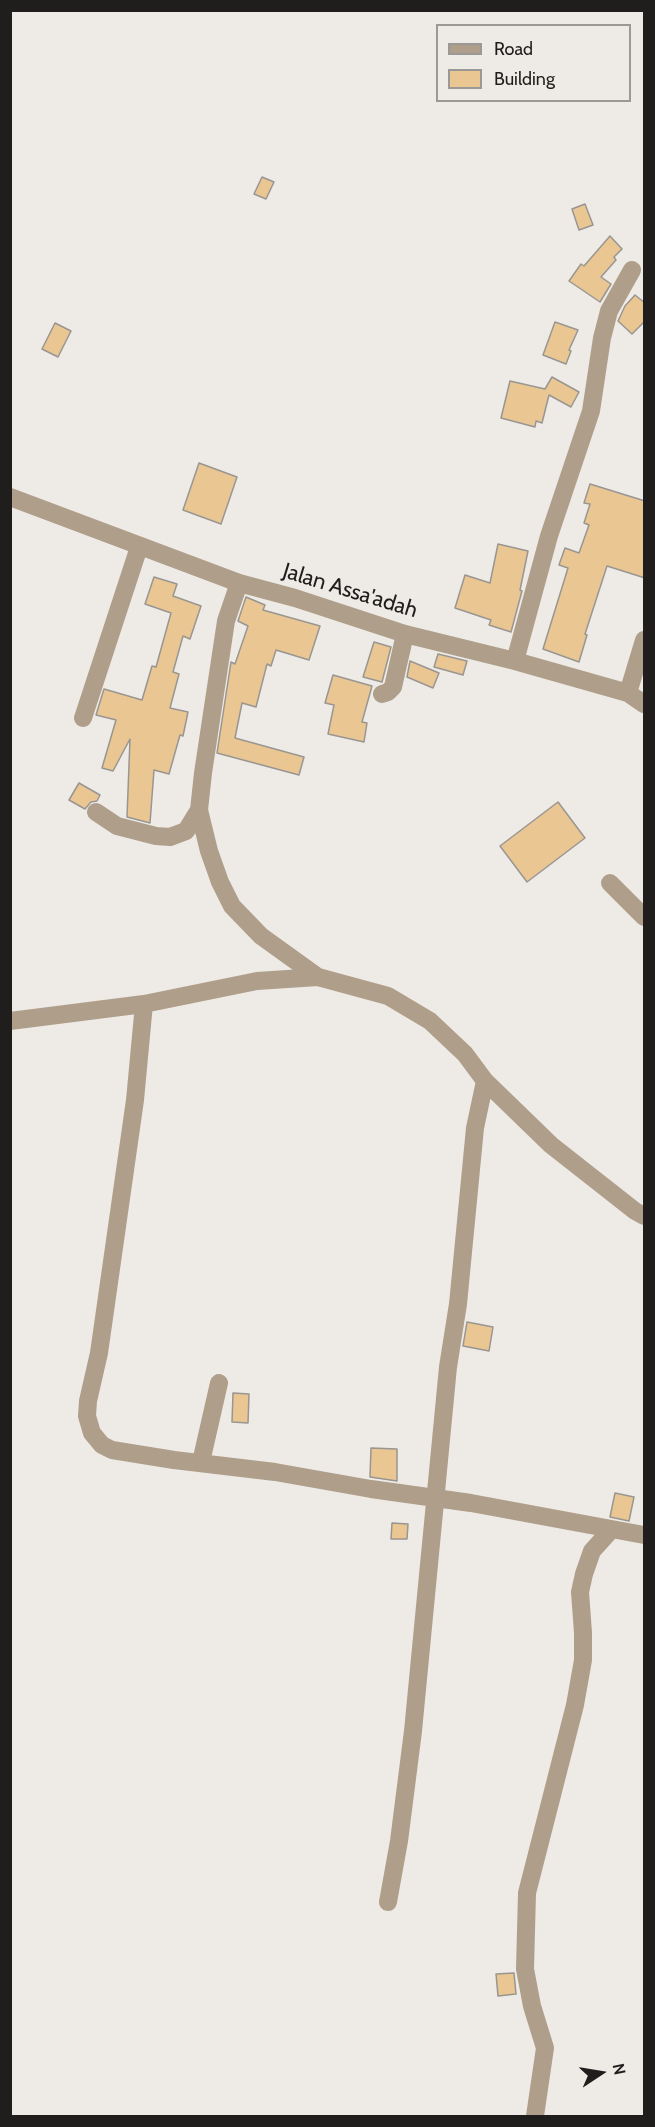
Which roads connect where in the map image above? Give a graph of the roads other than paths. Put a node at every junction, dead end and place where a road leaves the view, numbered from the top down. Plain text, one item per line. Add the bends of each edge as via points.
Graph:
1 (632, 270) dead end
2 (10, 497) edge
3 (139, 547) junction
4 (239, 583) junction
5 (405, 634) junction
6 (645, 640) edge
7 (515, 661) junction
8 (628, 693) junction
9 (382, 694) dead end
10 (645, 704) edge
11 (83, 718) dead end
12 (199, 810) junction
13 (96, 812) dead end
14 (610, 883) dead end
15 (645, 917) edge
16 (318, 977) junction
17 (144, 1004) junction
18 (10, 1021) edge
19 (485, 1081) junction
20 (645, 1216) edge
21 (219, 1383) dead end
22 (201, 1462) junction
23 (436, 1498) junction
24 (611, 1530) junction
25 (645, 1535) edge
26 (388, 1902) dead end
27 (535, 2116) edge

1 - 7 street via 609,311 591,411 540,566
2 - 3 street, Jalan Assa'adah
3 - 4 street, Jalan Assa'adah
3 - 11 street
4 - 5 street, Jalan Assa'adah
4 - 12 street via 226,621
5 - 7 street, Jalan Assa'adah
5 - 9 street via 393,687
6 - 8 street
7 - 8 street, Jalan Assa'adah
8 - 10 street, Jalan Assa'adah
12 - 13 street via 186,831 170,837 117,826
12 - 16 street via 209,851 232,906 261,936
14 - 15 street
16 - 17 street via 256,981
16 - 19 street via 388,996 430,1021 465,1054
17 - 18 street
17 - 22 street via 135,1100 87,1416 92,1433 112,1450
19 - 20 street via 551,1145
19 - 23 street via 475,1128
21 - 22 street
22 - 23 street
23 - 24 street
23 - 26 street via 412,1740
24 - 25 street
24 - 27 street via 592,1551 584,1574 580,1592 583,1660 578,1690 527,1893 525,1968 545,2048

